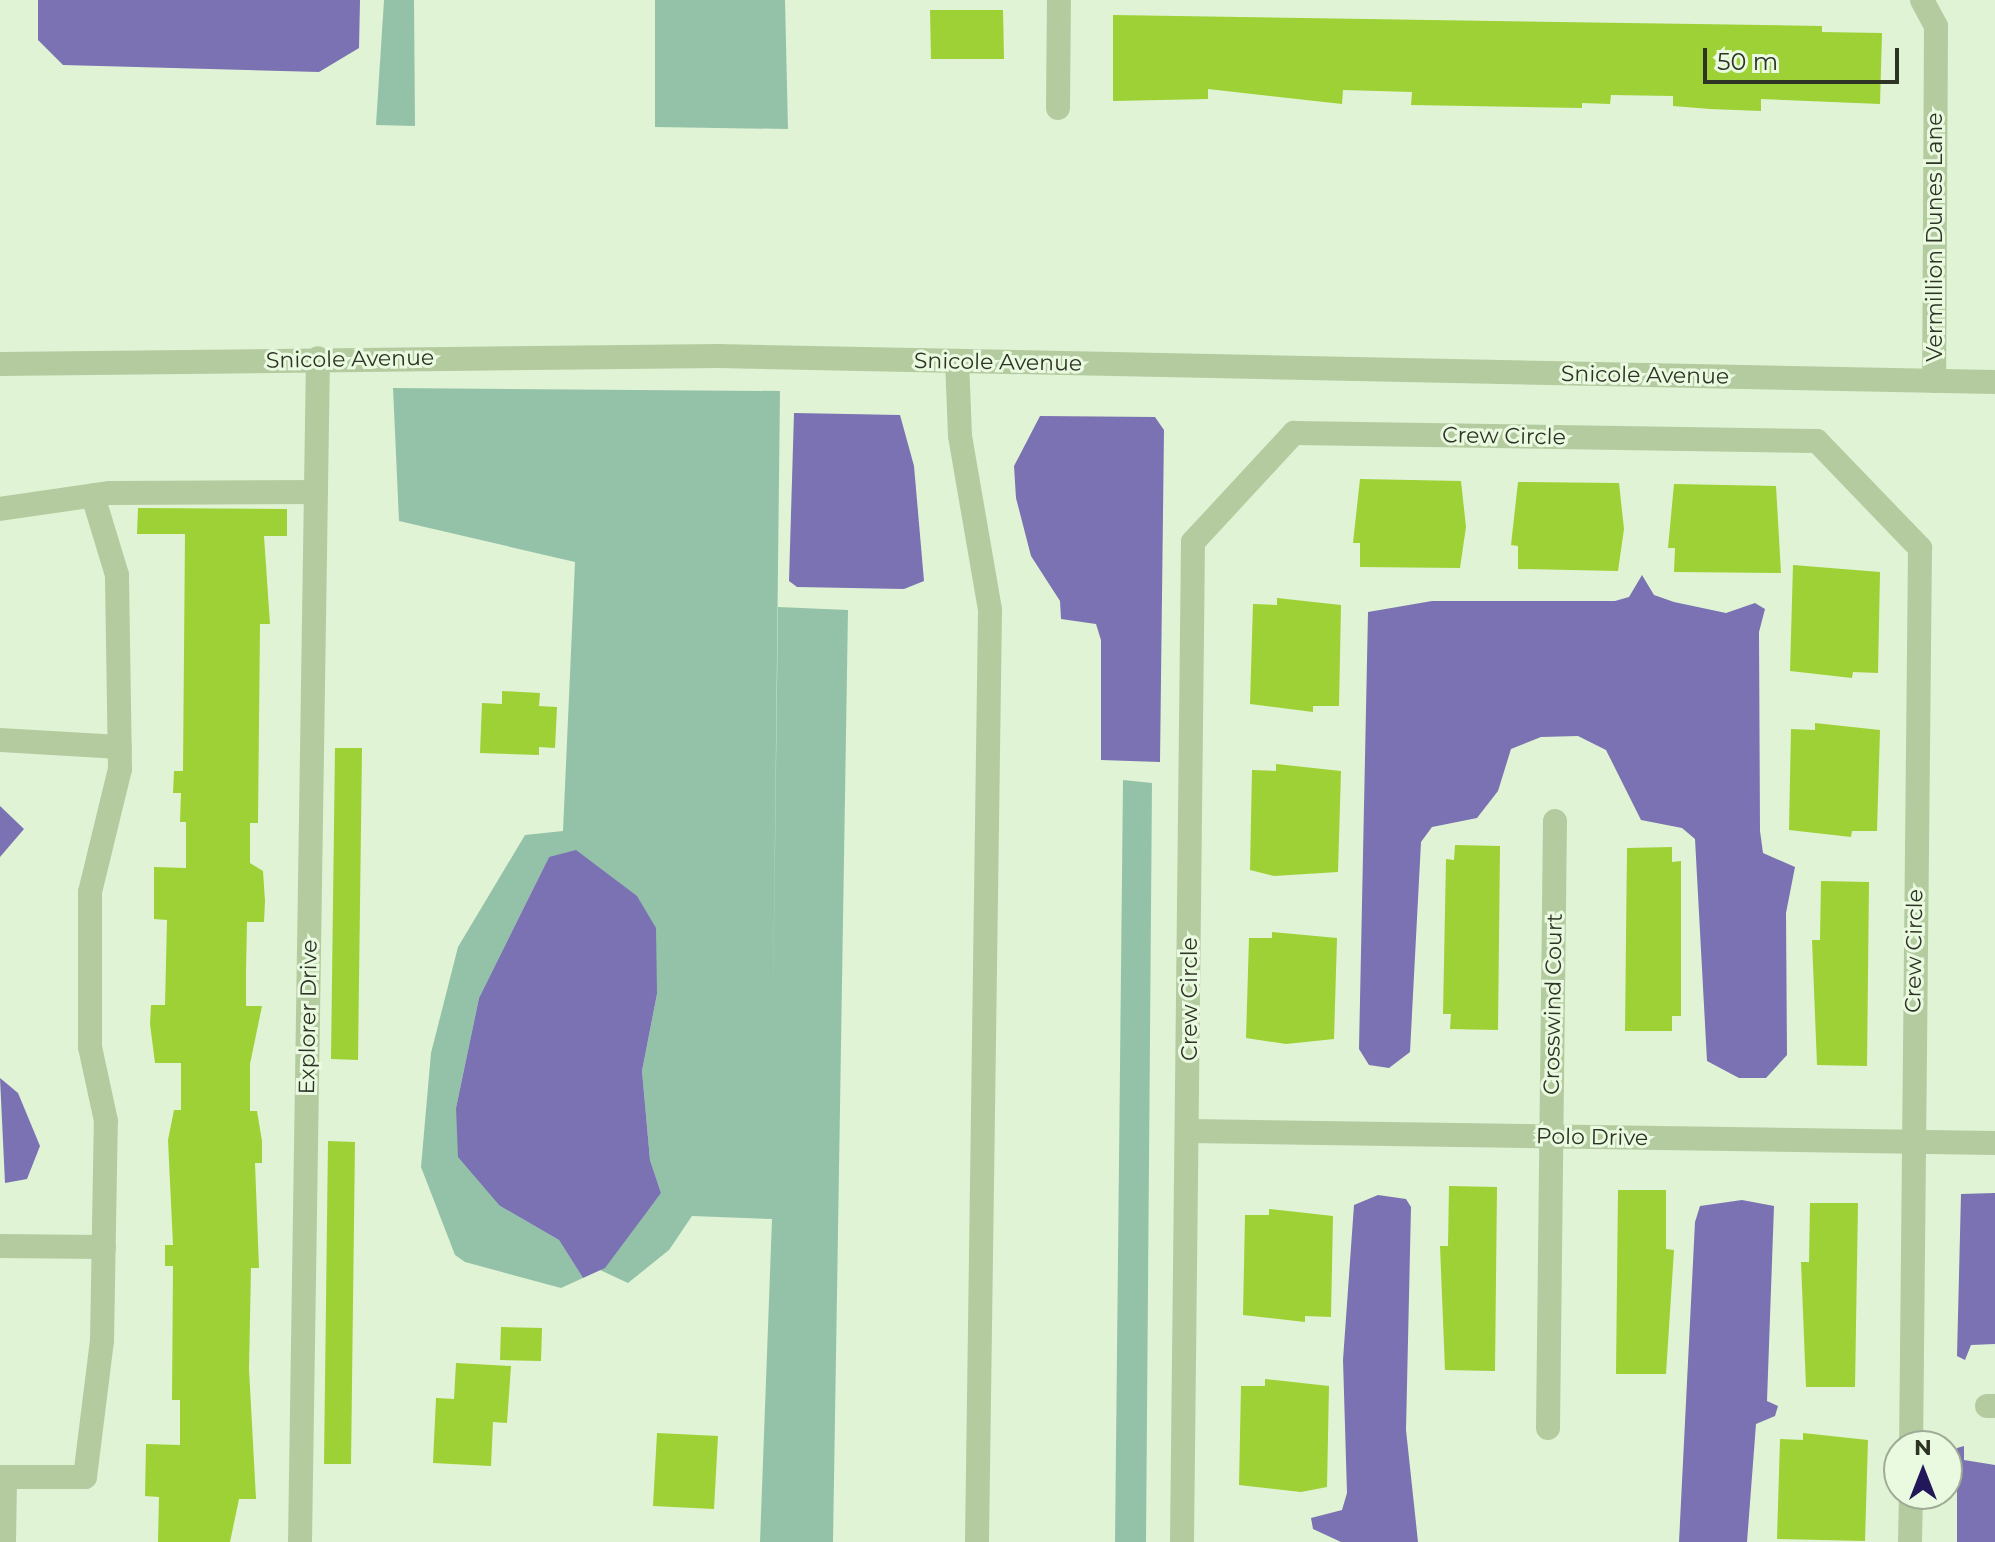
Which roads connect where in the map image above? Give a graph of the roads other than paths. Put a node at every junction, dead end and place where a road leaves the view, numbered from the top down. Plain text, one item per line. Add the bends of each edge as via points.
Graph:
1 (1059, 0) edge
2 (1922, 0) edge
3 (1058, 108) dead end
4 (318, 358) junction
5 (957, 361) junction
6 (0, 364) edge
7 (1934, 381) junction
8 (1995, 382) edge
9 (316, 492) junction
10 (93, 496) junction
11 (0, 509) edge
12 (0, 740) edge
13 (120, 747) junction
14 (1555, 821) dead end
15 (1189, 1131) junction
16 (1552, 1136) junction
17 (1911, 1140) junction
18 (1995, 1143) edge
19 (0, 1246) edge
20 (104, 1247) junction
21 (1548, 1428) dead end
22 (1911, 1430) edge
23 (2, 1477) edge
24 (1911, 1510) edge
25 (4, 1542) edge
26 (300, 1542) edge
27 (977, 1542) edge
28 (1182, 1542) edge
29 (1910, 1542) edge

1 - 3 street
2 - 7 street, Vermillion Dunes Lane via 1936,26
4 - 5 street, Snicole Avenue
4 - 6 street, Snicole Avenue
4 - 9 street, Explorer Drive
5 - 7 street, Snicole Avenue
5 - 27 street via 962,451 990,610
7 - 8 street, Snicole Avenue
9 - 10 street
9 - 26 street, Explorer Drive
10 - 11 street
10 - 13 street via 117,575
12 - 13 street
13 - 20 street via 90,892 90,1047 106,1121
14 - 16 street, Crosswind Court
15 - 16 street, Polo Drive
15 - 17 street, Crew Circle via 1193,542 1294,433 1817,441 1920,548
15 - 28 street, Crew Circle
16 - 17 street, Polo Drive
16 - 21 street, Crosswind Court
17 - 18 street, Polo Drive
17 - 22 street, Crew Circle
19 - 20 street
20 - 23 street via 102,1341 85,1477
23 - 25 street
24 - 29 street

